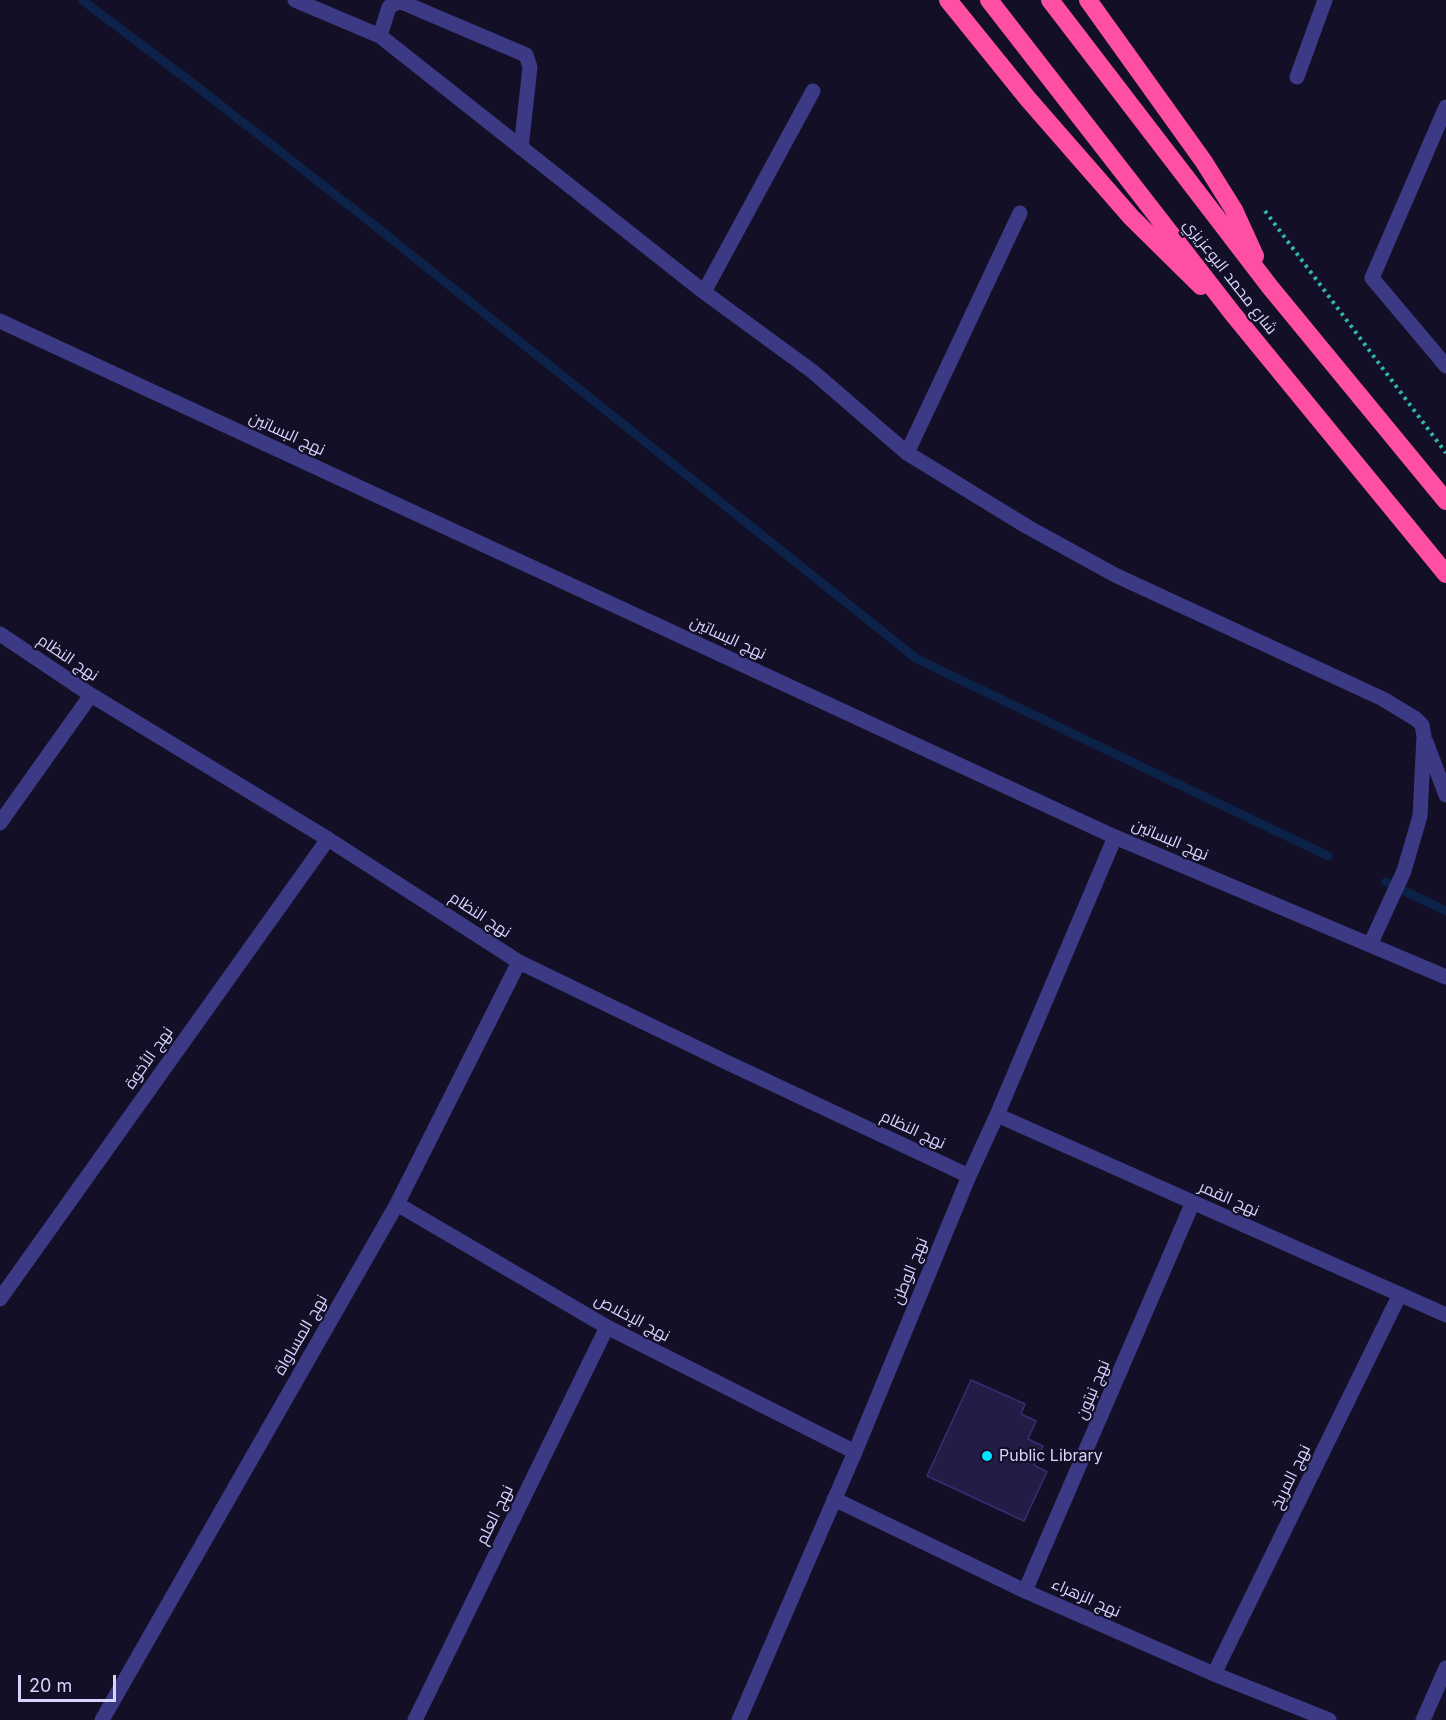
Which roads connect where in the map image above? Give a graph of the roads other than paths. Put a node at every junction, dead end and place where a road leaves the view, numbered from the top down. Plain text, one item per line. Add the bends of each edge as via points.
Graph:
1 (295, 0) edge
2 (948, 0) edge
3 (989, 0) edge
4 (1050, 0) edge
5 (1088, 0) edge
6 (1325, 0) edge
7 (380, 36) junction
8 (1297, 77) dead end
9 (813, 91) dead end
10 (1446, 107) edge
11 (521, 148) junction
12 (1020, 213) dead end
13 (1270, 287) junction
14 (704, 292) junction
15 (1233, 314) junction
16 (0, 321) edge
17 (1446, 366) edge
18 (908, 453) junction
19 (1446, 501) edge
20 (1446, 574) edge
21 (0, 634) edge
22 (92, 695) junction
23 (1424, 736) junction
24 (1446, 795) edge
25 (0, 823) edge
26 (1116, 837) junction
27 (328, 839) junction
28 (1370, 945) junction
29 (519, 962) junction
30 (1446, 977) edge
31 (998, 1115) junction
32 (969, 1176) junction
33 (1193, 1202) junction
34 (397, 1204) junction
35 (1400, 1294) junction
36 (0, 1299) edge
37 (1446, 1315) edge
38 (607, 1327) junction
39 (855, 1452) junction
40 (834, 1499) junction
41 (1025, 1591) junction
42 (1446, 1668) edge
43 (1214, 1674) junction
44 (102, 1720) edge
45 (416, 1720) edge
46 (739, 1720) edge
47 (1329, 1720) edge
48 (1423, 1720) edge

1 - 7 street
2 - 15 highway via 1131,217
3 - 15 highway, شارع محمد البوعزيزي
4 - 13 highway, شارع محمد البوعزيزي
5 - 13 highway via 1204,162 1234,210
6 - 8 street
7 - 11 street
7 - 11 street via 389,7 398,2 526,55 530,67
9 - 14 street
10 - 17 street via 1372,278
11 - 14 street
12 - 18 street
13 - 19 highway, شارع محمد البوعزيزي
14 - 18 street via 812,371
15 - 20 highway, شارع محمد البوعزيزي
16 - 26 street, نهج البساتين
18 - 23 street via 1115,575 1399,707 1422,724
21 - 22 street, نهج النظام
22 - 25 street
22 - 27 street, نهج النظام
23 - 24 street
23 - 28 street via 1420,816 1404,871
26 - 28 street, نهج البساتين
26 - 31 street, نهج الوطن
27 - 29 street, نهج النظام
27 - 36 street, نهج الأخوة
28 - 30 street, نهج البساتين
29 - 32 street, نهج النظام
29 - 34 street, نهج المساواة
31 - 32 street, نهج الوطن
31 - 33 street, نهج القمر
32 - 39 street, نهج الوطن
33 - 35 street, نهج القمر
33 - 41 street, نهج نبتون
34 - 38 street, نهج الإخلاص
34 - 44 street, نهج المساواة
35 - 37 street, نهج القمر
35 - 43 street, نهج المريخ
38 - 39 street, نهج الإخلاص
38 - 45 street, نهج العلم
39 - 40 street, نهج الوطن
40 - 41 street, نهج الزهراء
40 - 46 street, نهج الوطن
41 - 43 street, نهج الزهراء
42 - 48 street
43 - 47 street, نهج الزهراء

